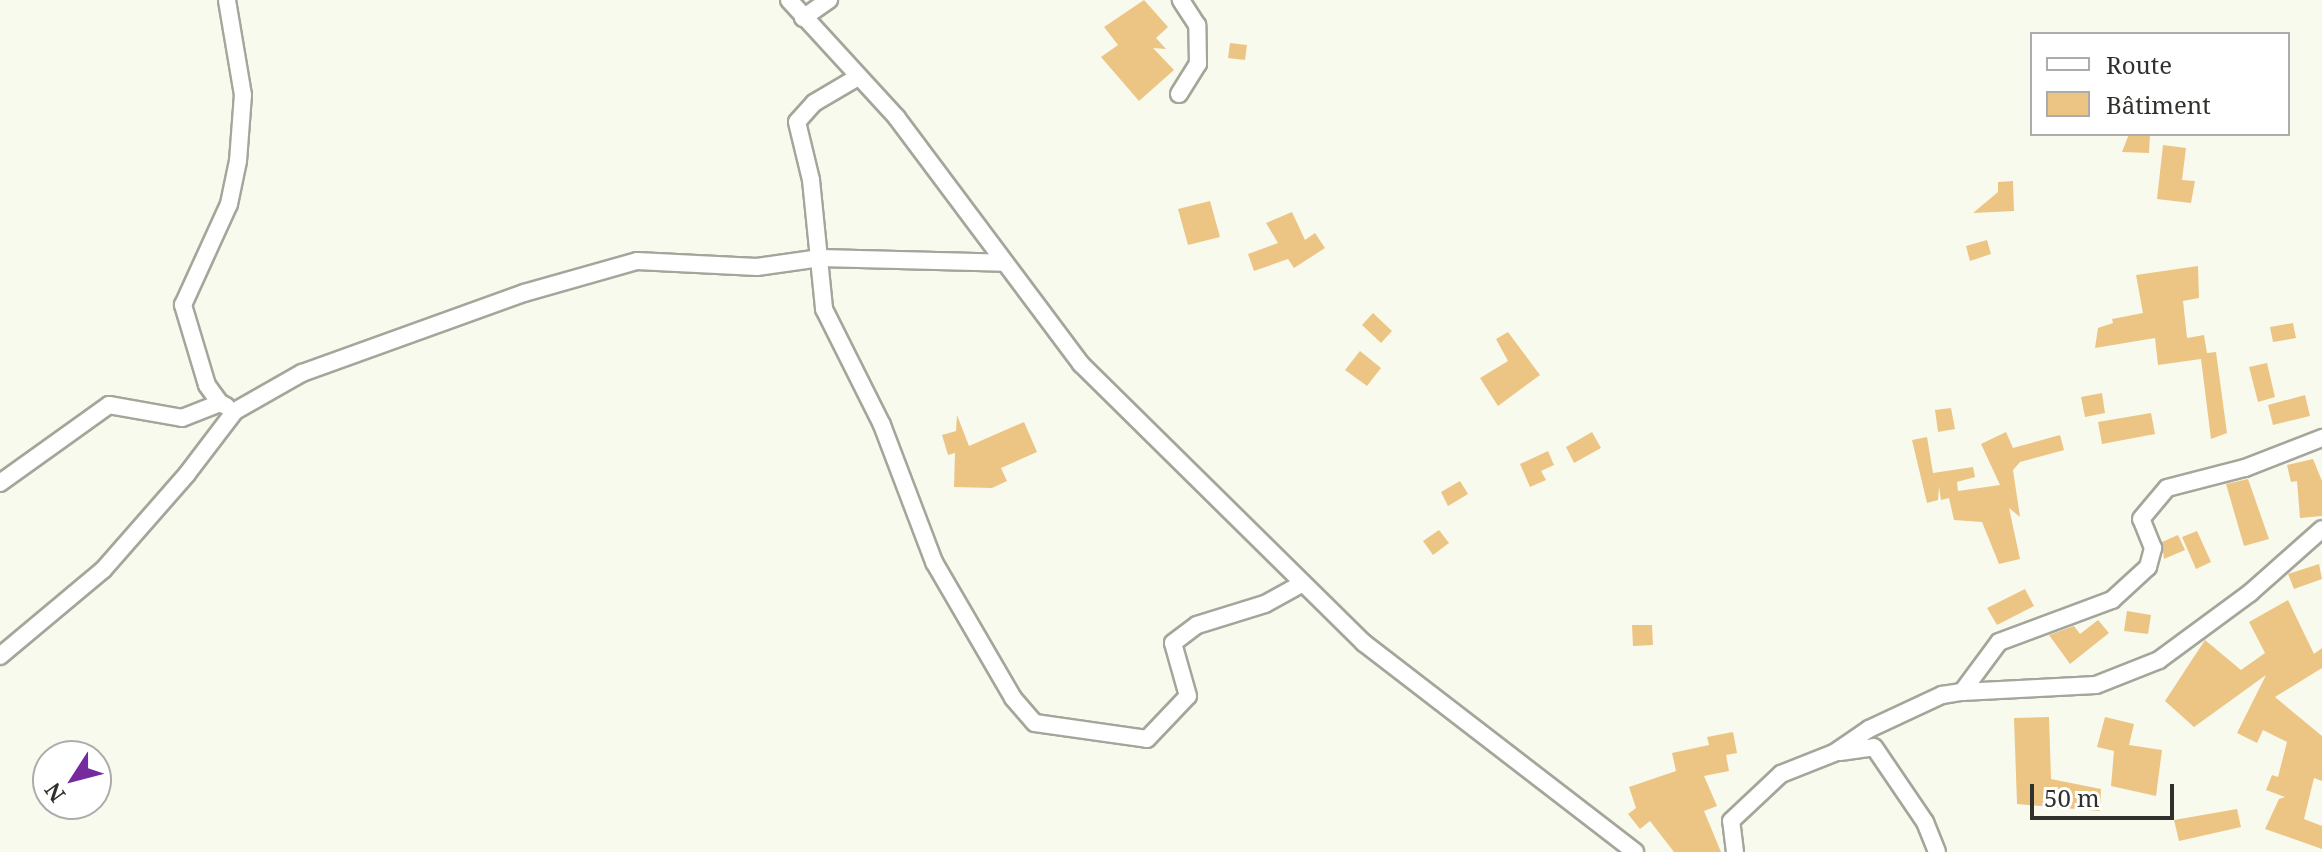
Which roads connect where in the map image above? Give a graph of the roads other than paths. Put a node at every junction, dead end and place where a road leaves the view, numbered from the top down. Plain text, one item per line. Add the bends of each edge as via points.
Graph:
1 (227, 0) edge
2 (789, 0) edge
3 (829, 0) edge
4 (1181, 0) edge
5 (803, 18) junction
6 (858, 77) junction
7 (1179, 94) dead end
8 (820, 258) junction
9 (1005, 263) junction
10 (227, 407) junction
11 (2322, 438) edge
12 (0, 483) edge
13 (2322, 529) edge
14 (1303, 583) junction
15 (0, 656) edge
16 (1962, 692) junction
17 (1834, 753) junction
18 (1635, 852) edge
19 (1735, 852) edge
20 (1937, 852) edge

1 - 10 street via 243,95 238,161 229,204 183,305 207,385
2 - 5 street
3 - 5 street
4 - 7 street via 1197,25 1198,64
5 - 6 street
6 - 8 street via 814,103 797,122
6 - 9 street via 897,118
8 - 9 street
8 - 10 street via 757,267 637,261 524,293 302,373
8 - 14 street via 824,309 882,425 934,562 1013,698 1035,723 1147,739 1188,696 1173,643 1197,625 1265,604
9 - 14 street via 1081,364
10 - 12 street via 182,418 109,405
10 - 15 street via 187,474 103,570
11 - 16 street via 2245,468 2167,488 2141,519 2153,548 2148,567 2112,600 1999,642
13 - 16 street via 2250,593 2159,660 2096,685
14 - 18 street via 1364,643
16 - 17 street via 1942,695 1869,729
17 - 19 street via 1781,774 1755,794 1731,821
17 - 20 street via 1874,747 1925,822

